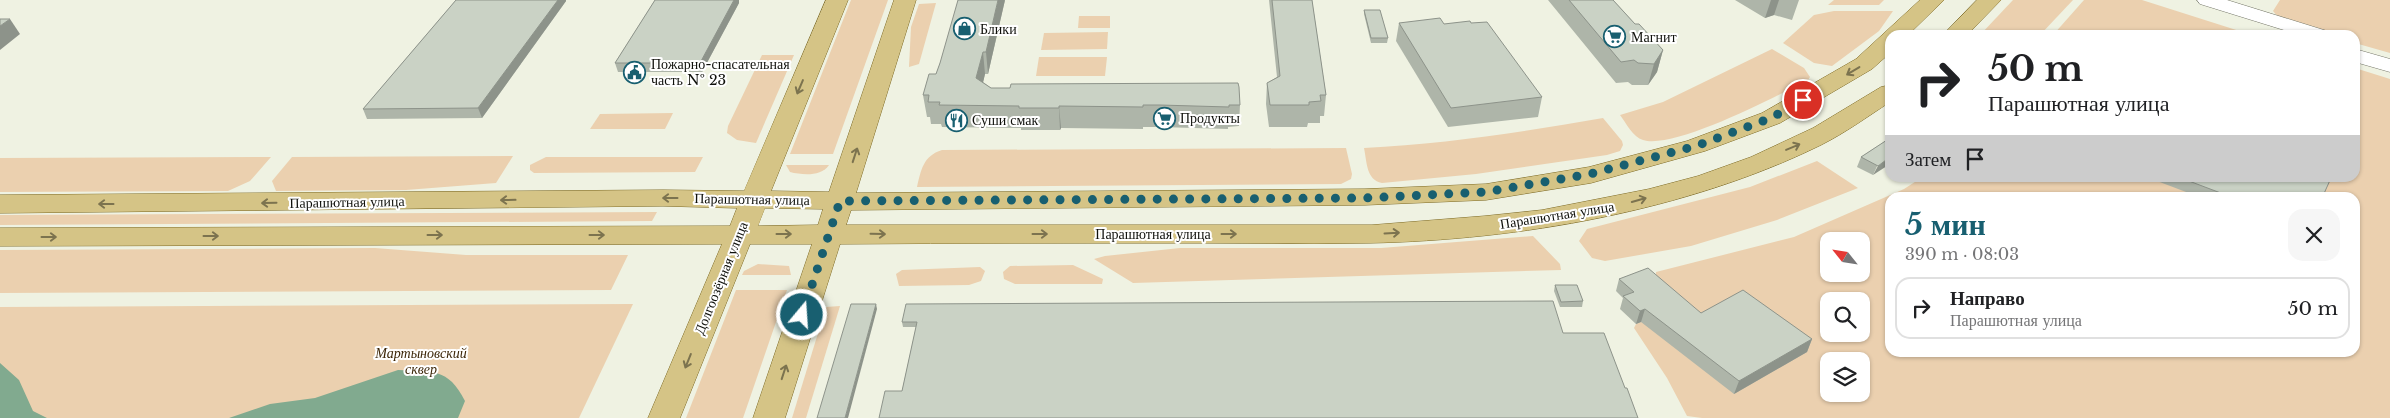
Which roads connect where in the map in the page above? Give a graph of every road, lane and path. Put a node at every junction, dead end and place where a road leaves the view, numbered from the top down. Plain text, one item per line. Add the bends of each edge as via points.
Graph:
1 (837, 0) edge
2 (905, 0) edge
3 (1933, 0) edge
4 (1990, 0) edge
5 (2207, 0) edge
6 (2258, 13) edge
7 (1900, 30) edge
8 (1959, 30) edge
9 (2284, 30) edge
10 (2306, 30) edge
11 (1885, 45) edge
12 (2360, 48) edge
13 (2360, 57) edge
14 (2390, 57) edge
15 (2390, 66) edge
16 (1885, 95) edge
17 (754, 199) junction
18 (840, 201) junction
19 (0, 204) edge
20 (829, 234) junction
21 (739, 235) junction
22 (0, 238) edge
23 (664, 418) edge
24 (768, 418) edge

1 -> 17 main road, Долгоозёрная улица
18 -> 2 main road
3 - 7 main road
4 - 8 main road
5 - 6 street
6 - 9 street
6 - 10 street
11 -> 18 main road, Парашютная улица via 1864,64 1771,118 1696,146 1590,174 1486,192 1365,198
12 - 14 street
13 - 15 street
20 -> 16 main road, Парашютная улица via 1372,234 1528,222 1626,204 1727,175 1813,139
17 - 18 main road, Парашютная улица
17 -> 19 main road, Парашютная улица
17 - 21 main road, Долгоозёрная улица
18 - 20 main road
21 -> 20 main road, Парашютная улица
24 -> 20 main road
22 -> 21 main road, Парашютная улица
21 -> 23 main road, Долгоозёрная улица

